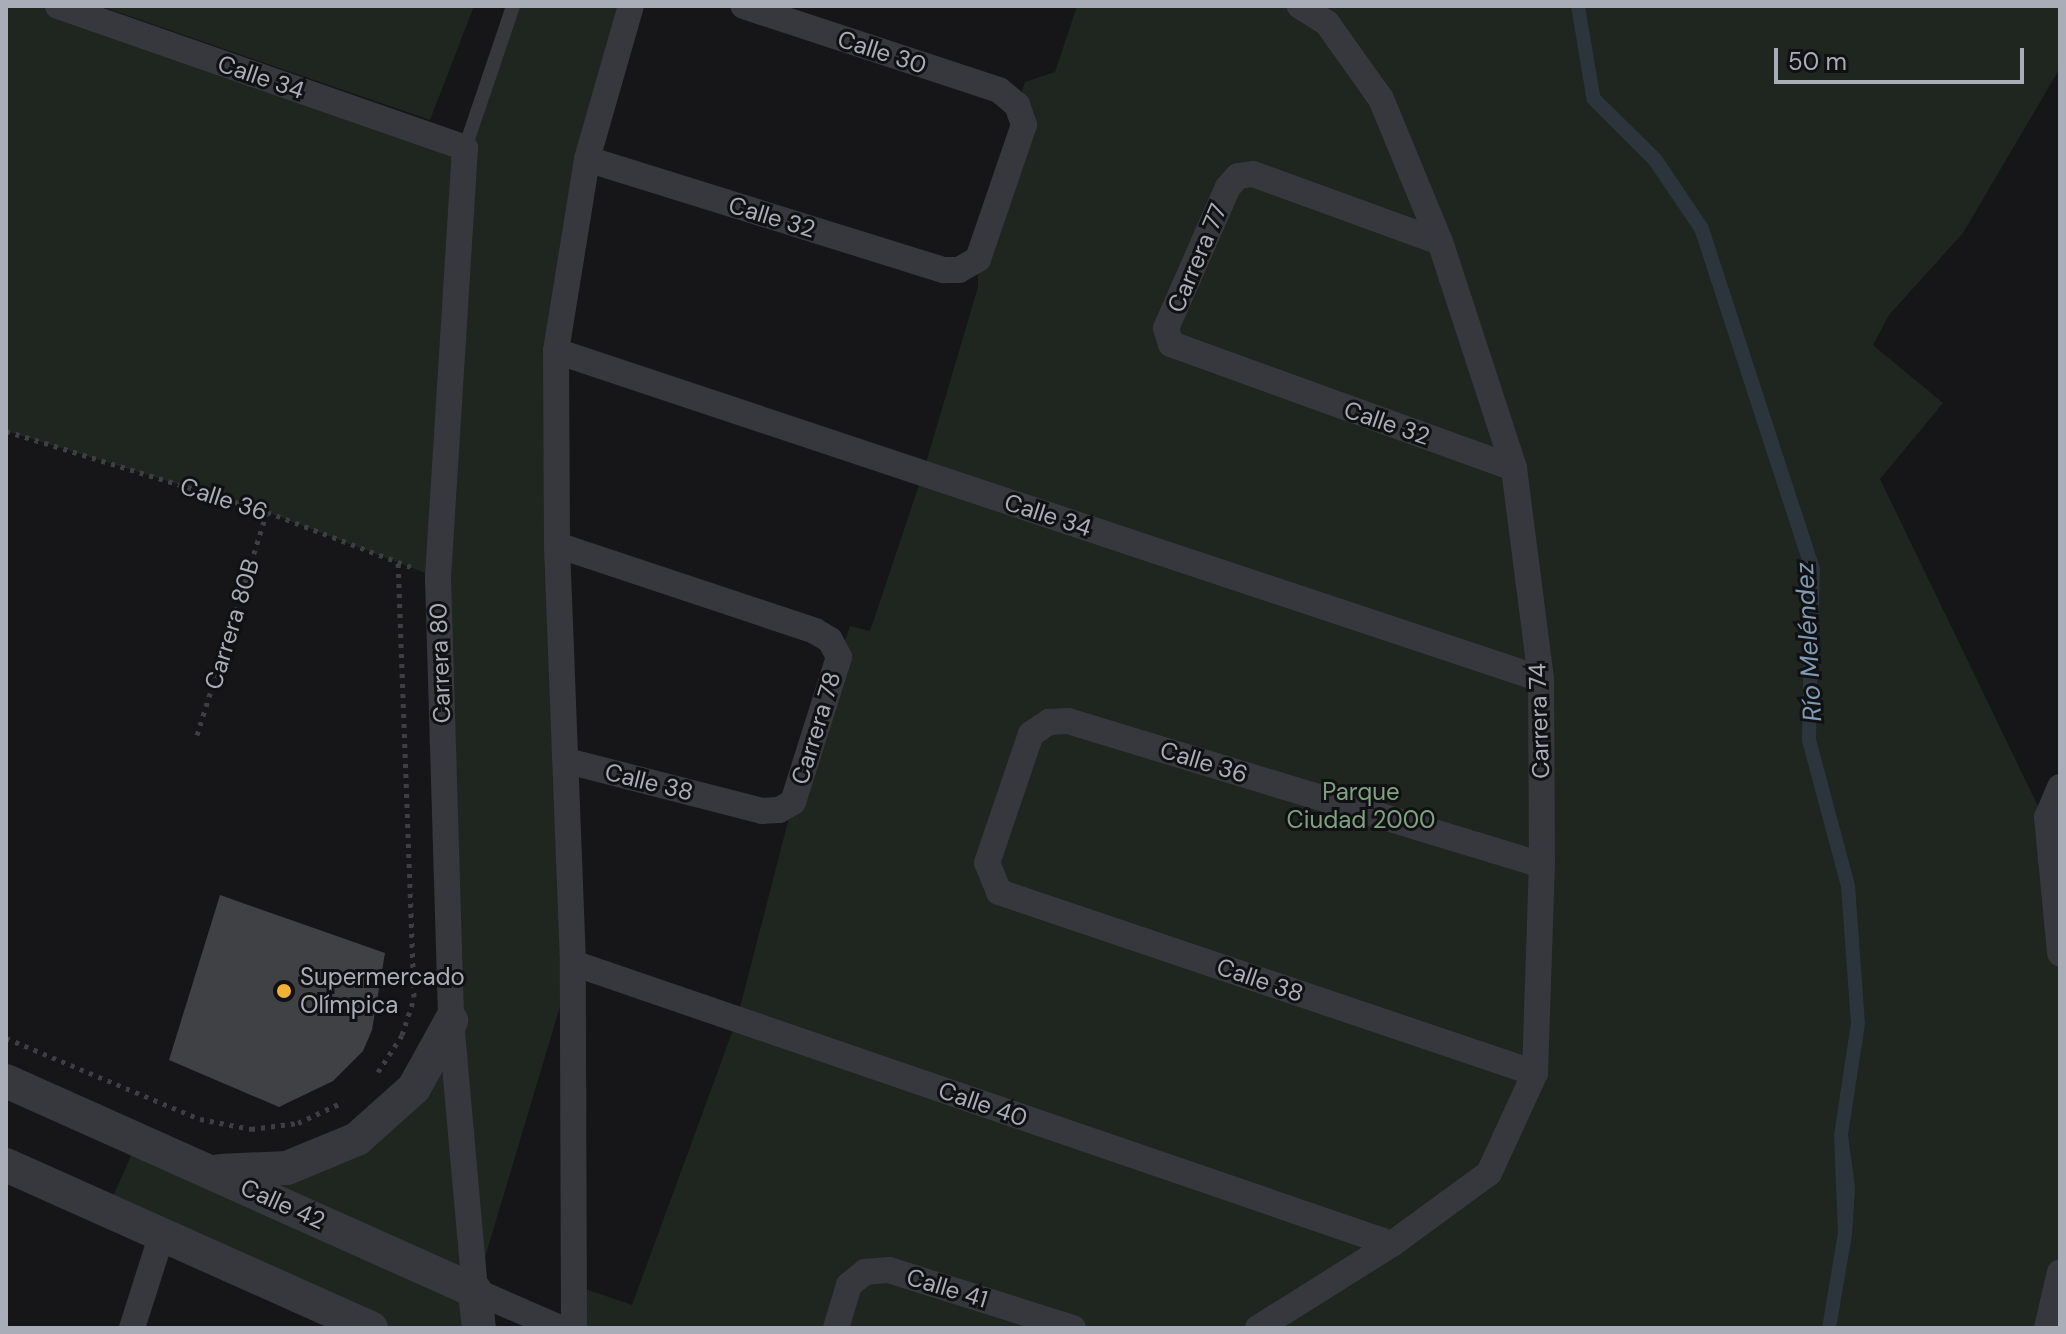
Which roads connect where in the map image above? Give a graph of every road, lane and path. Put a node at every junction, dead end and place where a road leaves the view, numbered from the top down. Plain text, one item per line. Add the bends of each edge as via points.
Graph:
1 (58, 6) edge
2 (513, 6) edge
3 (631, 6) edge
4 (743, 6) edge
5 (1300, 6) edge
6 (465, 148) junction
7 (587, 159) junction
8 (1440, 242) junction
9 (959, 270) joint
10 (1171, 344) joint
11 (556, 351) junction
12 (6, 431) edge
13 (1514, 468) junction
14 (267, 512) junction
15 (557, 545) junction
16 (398, 562) junction
17 (438, 578) junction
18 (1541, 679) junction
19 (197, 735) dead end
20 (567, 761) junction
21 (2060, 787) edge
22 (779, 810) joint
23 (1542, 865) junction
24 (990, 881) joint
25 (2060, 953) edge
26 (573, 963) junction
27 (451, 1021) junction
28 (6, 1038) edge
29 (1535, 1073) junction
30 (369, 1080) dead end
31 (6, 1081) edge
32 (351, 1096) dead end
33 (6, 1165) edge
34 (211, 1172) junction
35 (162, 1234) junction
36 (1392, 1244) junction
37 (2060, 1272) edge
38 (475, 1291) junction
39 (132, 1328) edge
40 (371, 1328) edge
41 (479, 1328) edge
42 (560, 1328) edge
43 (574, 1328) edge
44 (836, 1328) edge
45 (1073, 1328) edge
46 (1258, 1328) edge
47 (2047, 1328) edge

1 - 6 street, Calle 34
2 - 6 lane, Carrera 80
3 - 7 street
4 - 9 street, Calle 30 via 999,90 1017,105 1024,125 978,259
5 - 8 street, Carrera 74 via 1327,23 1381,99
6 - 17 street, Carrera 80
7 - 9 street, Calle 32 via 944,270
7 - 11 street
8 - 10 street, Carrera 77 via 1253,174 1238,176 1228,187 1166,328
8 - 13 street, Carrera 74
10 - 13 street, Calle 32
11 - 15 street
11 - 18 street, Calle 34
12 - 14 path, Calle 36
13 - 18 street, Carrera 74
14 - 16 path, Calle 36
14 - 19 path, Carrera 80B
15 - 20 street
15 - 22 street, Carrera 78 via 830,640 839,657 793,802
16 - 17 path, Calle 36
16 - 30 path via 414,997 402,1035
17 - 27 street, Carrera 80
18 - 23 street, Carrera 74
20 - 22 street, Calle 38 via 762,811
20 - 26 street
21 - 25 street via 2049,808 2048,827
23 - 24 street, Calle 36 via 1068,721 1049,722 1031,734 987,863
23 - 29 street, Carrera 74
24 - 29 street, Calle 38 via 999,892
26 - 36 street, Calle 40
26 - 43 street
27 - 34 street via 414,1088 357,1139 287,1168
27 - 38 street, Carrera 80
28 - 32 path via 200,1119 251,1129 298,1123
29 - 36 street, Carrera 74 via 1489,1173
31 - 34 street, Calle 42
33 - 35 street
34 - 38 street, Calle 42
35 - 39 street
35 - 40 street
36 - 46 street, Carrera 74
37 - 47 street
38 - 41 street, Carrera 80
38 - 42 street, Calle 42
44 - 45 street, Calle 41 via 849,1285 865,1272 889,1270

